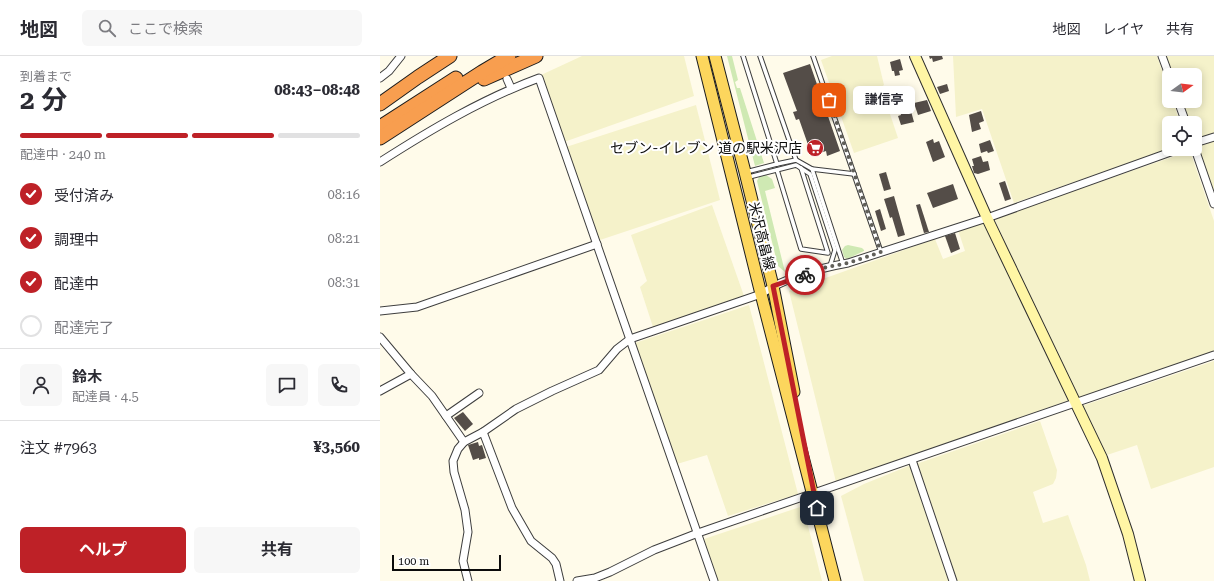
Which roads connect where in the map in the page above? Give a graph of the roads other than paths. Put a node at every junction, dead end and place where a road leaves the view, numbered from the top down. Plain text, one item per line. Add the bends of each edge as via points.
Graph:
1 (401, 56) edge
2 (450, 56) edge
3 (494, 56) edge
4 (510, 56) edge
5 (536, 56) edge
6 (702, 56) edge
7 (715, 56) edge
8 (743, 56) edge
9 (760, 56) edge
10 (814, 56) edge
11 (915, 56) edge
12 (1162, 56) edge
13 (1166, 68) edge
14 (380, 78) edge
15 (507, 79) dead end
16 (511, 88) junction
17 (435, 102) junction
18 (380, 104) edge
19 (380, 127) edge
20 (1214, 137) edge
21 (380, 138) edge
22 (1202, 141) edge
23 (1162, 155) edge
24 (1197, 156) edge
25 (796, 160) junction
26 (380, 162) edge
27 (777, 164) junction
28 (801, 168) junction
29 (812, 169) junction
30 (777, 170) junction
31 (854, 174) junction
32 (746, 175) junction
33 (1214, 204) edge
34 (987, 218) junction
35 (597, 244) junction
36 (881, 252) junction
37 (843, 264) junction
38 (830, 266) junction
39 (773, 286) junction
40 (761, 294) junction
41 (380, 311) edge
42 (380, 336) edge
43 (630, 339) junction
44 (1214, 355) edge
45 (410, 374) junction
46 (380, 391) edge
47 (479, 393) dead end
48 (1075, 403) junction
49 (446, 416) junction
50 (483, 432) junction
51 (464, 442) junction
52 (912, 460) junction
53 (813, 493) junction
54 (698, 533) junction
55 (468, 581) edge
56 (560, 581) edge
57 (577, 581) edge
58 (714, 581) edge
59 (835, 581) edge
60 (953, 581) edge
61 (1140, 581) edge

1 - 14 street
2 - 18 highway
3 - 19 highway
4 - 17 highway
5 - 17 highway
6 - 40 main road, 米沢高畠線
7 - 32 main road, 米沢高畠線
8 - 27 lane
9 - 25 lane
10 - 31 lane
11 - 34 street
12 - 13 street
15 - 16 street
16 - 26 street via 419,137
16 - 35 street via 539,78
17 - 21 highway
20 - 22 street
23 - 34 street
24 - 33 street
25 - 27 lane
25 - 29 lane
27 - 32 lane
28 - 30 lane via 796,165
28 - 30 lane via 828,253 801,249
28 - 38 lane via 810,174 835,250
29 - 31 lane
29 - 37 lane
30 - 32 lane
31 - 36 lane
32 - 39 main road, 米沢高畠線
34 - 36 street
34 - 48 street
35 - 41 street via 417,307
35 - 43 street
36 - 37 street
37 - 38 street
38 - 39 street
39 - 40 street
39 - 53 main road, 米沢高畠線
40 - 43 street
40 - 53 main road, 米沢高畠線
42 - 45 street
43 - 50 street via 599,370 516,409
43 - 54 street
44 - 48 street
45 - 46 street
45 - 49 street via 432,396
47 - 49 street
48 - 52 street
48 - 61 street via 1102,458 1128,534
49 - 51 street
50 - 51 street
50 - 56 street via 512,508 531,540 556,564
51 - 55 street via 458,449 454,461 454,472 465,510 468,532 463,561
52 - 53 street
52 - 60 street
53 - 54 street
53 - 59 main road, 米沢高畠線
54 - 57 street via 654,550 595,578
54 - 58 street

